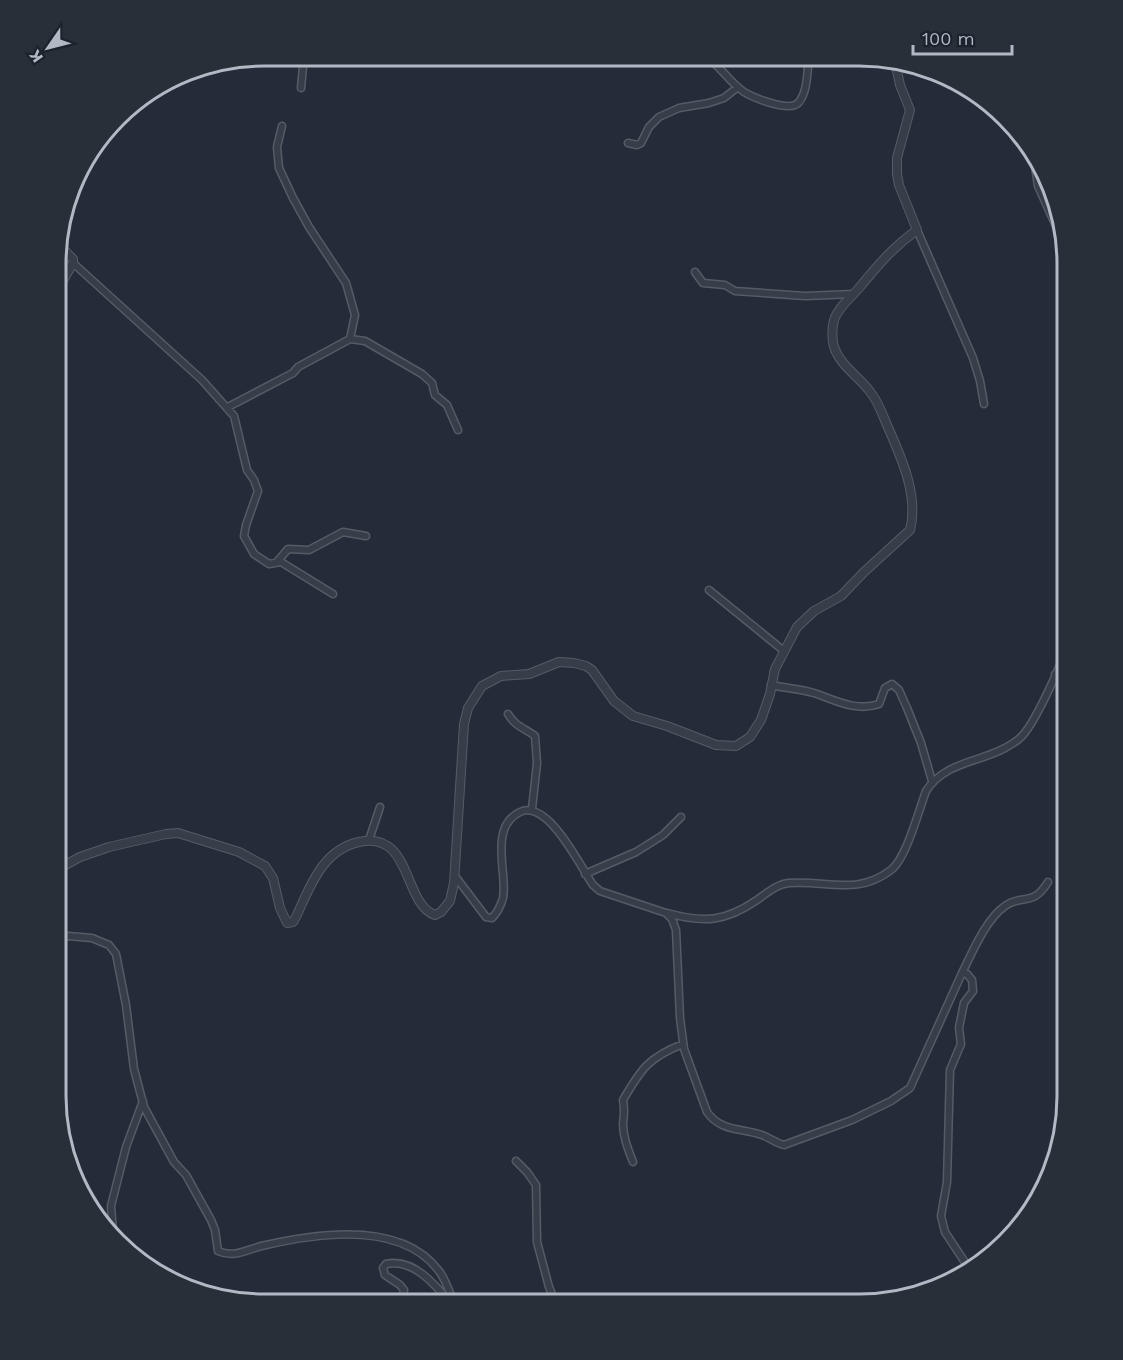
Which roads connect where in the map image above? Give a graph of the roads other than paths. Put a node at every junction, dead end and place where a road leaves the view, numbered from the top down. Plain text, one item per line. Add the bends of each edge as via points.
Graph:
1 (303, 66) edge
2 (720, 66) edge
3 (808, 66) edge
4 (898, 70) edge
5 (738, 87) junction
6 (301, 88) dead end
7 (282, 126) dead end
8 (628, 143) dead end
9 (1037, 178) edge
10 (1050, 212) edge
11 (917, 230) junction
12 (67, 253) edge
13 (74, 263) junction
14 (695, 273) dead end
15 (66, 276) edge
16 (854, 294) junction
17 (350, 339) junction
18 (984, 404) dead end
19 (228, 407) junction
20 (458, 430) dead end
21 (366, 536) dead end
22 (276, 563) junction
23 (709, 590) dead end
24 (333, 594) dead end
25 (784, 651) junction
26 (1057, 669) edge
27 (1055, 674) joint
28 (771, 685) junction
29 (508, 714) dead end
30 (932, 781) junction
31 (380, 807) dead end
32 (532, 809) junction
33 (681, 817) dead end
34 (369, 840) junction
35 (66, 865) edge
36 (585, 874) junction
37 (455, 876) junction
38 (1048, 882) dead end
39 (666, 913) junction
40 (66, 936) edge
41 (962, 973) junction
42 (683, 1044) junction
43 (143, 1101) junction
44 (516, 1161) dead end
45 (633, 1162) dead end
46 (112, 1222) edge
47 (965, 1262) edge
48 (403, 1294) edge
49 (443, 1294) edge
50 (448, 1294) edge
51 (552, 1294) edge

1 - 6 street
2 - 5 street
3 - 5 street via 797,105 789,108 759,99
4 - 11 street via 910,110 897,158 897,174
5 - 8 street via 724,98 669,112 655,120 641,143
7 - 17 street via 277,147 279,168 292,198 346,283 355,315
9 - 10 street
11 - 16 street via 880,261
11 - 18 street via 973,358
12 - 13 street
13 - 15 street
13 - 19 street
14 - 16 street via 704,283 725,285 735,291 805,296
16 - 25 street via 835,317 833,343 843,363 867,387 880,408 905,470 912,522 910,530 841,596 803,620
17 - 19 street
17 - 20 street via 365,341 422,374 432,383 435,395 447,405
19 - 22 street via 234,416 247,470 258,491 244,536 254,554 264,562
21 - 22 street via 343,532 309,550 288,549
22 - 24 street via 281,562
23 - 25 street
25 - 28 street
26 - 27 street
27 - 30 street via 1021,737 1004,748 945,771
28 - 30 street via 870,707 879,704 885,688 892,684 907,708
28 - 37 street via 756,730 744,743 730,747 716,746 633,716 614,701 592,670 582,664 559,662 530,674 490,680 471,701 465,718
29 - 32 street via 519,728 535,736 537,763
30 - 39 street via 903,856 893,869 870,883 847,887 788,883 725,918 688,919
31 - 34 street
32 - 36 street via 553,824
32 - 37 street via 515,814 504,832 500,858 503,896 492,918 486,917
33 - 36 street via 663,836
34 - 35 street via 346,845 326,861 293,922 287,923 272,874 265,866 239,852 178,833 109,847
34 - 37 street via 392,850 419,902 432,914 441,912 450,901
36 - 39 street via 600,891
38 - 41 street via 1037,897 1003,907 986,928
39 - 42 street via 676,930
40 - 43 street via 92,938 109,945 116,954 134,1069
41 - 42 street via 910,1088 852,1120 784,1145 723,1127 713,1120
41 - 47 street via 972,980 973,990 964,1003 959,1028 961,1044 951,1070 947,1182 941,1216 945,1232
42 - 45 street via 652,1059 623,1100 623,1126
43 - 46 street via 111,1206
43 - 50 street via 174,1162 186,1175 211,1220 218,1251 237,1254 264,1245 328,1235 373,1235 422,1254 439,1271
44 - 51 street via 536,1185 537,1242
48 - 49 street via 400,1285 385,1275 386,1264 396,1262 411,1267

